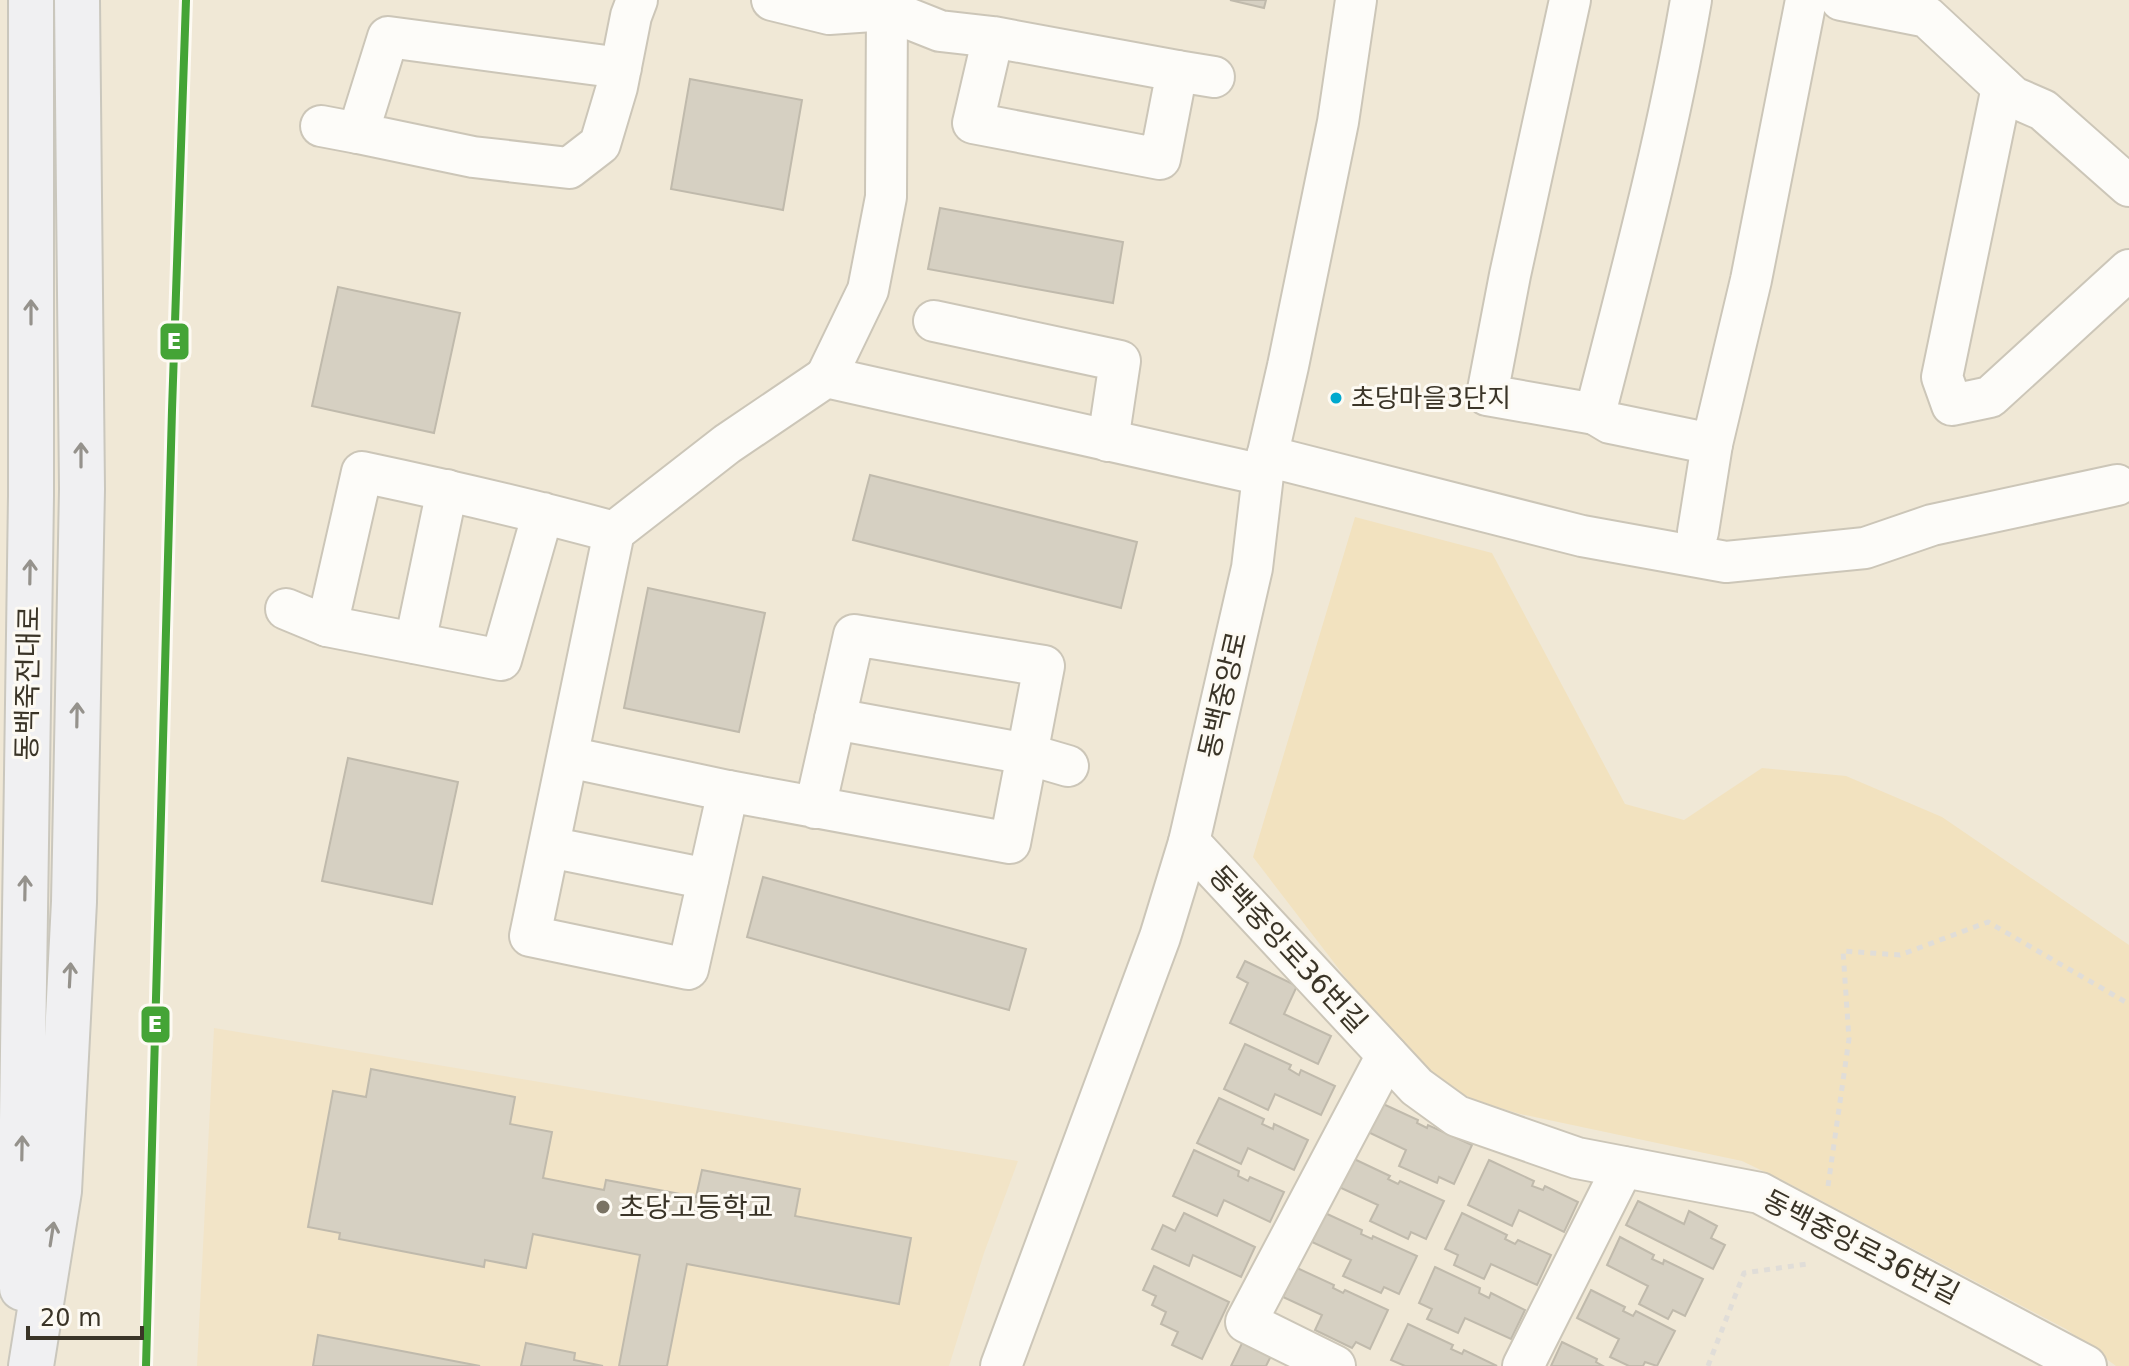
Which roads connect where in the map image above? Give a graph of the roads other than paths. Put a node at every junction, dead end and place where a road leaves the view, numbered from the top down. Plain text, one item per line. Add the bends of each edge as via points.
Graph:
1 (31, 0) edge
2 (77, 0) edge
3 (637, 0) edge
4 (772, 0) edge
5 (1356, 0) edge
6 (1570, 0) edge
7 (1691, 0) edge
8 (1806, 0) edge
9 (1841, 0) edge
10 (889, 5) edge
11 (993, 37) junction
12 (621, 68) junction
13 (2002, 87) junction
14 (2129, 186) edge
15 (2129, 270) edge
16 (934, 321) dead end
17 (826, 377) junction
18 (1595, 414) junction
19 (1108, 441) junction
20 (1712, 444) junction
21 (1265, 466) junction
22 (2117, 485) dead end
23 (447, 490) junction
24 (543, 513) junction
25 (614, 532) junction
26 (1698, 532) dead end
27 (286, 609) dead end
28 (327, 626) junction
29 (415, 643) junction
30 (835, 719) junction
31 (1027, 754) junction
32 (568, 757) junction
33 (1068, 766) dead end
34 (728, 791) junction
35 (815, 808) junction
36 (1189, 842) junction
37 (549, 847) junction
38 (708, 879) junction
39 (1387, 1055) junction
40 (1623, 1167) junction
41 (22, 1366) edge
42 (31, 1366) edge
43 (1001, 1366) edge
44 (1335, 1366) edge
45 (1523, 1366) edge
46 (2086, 1366) edge

41 -> 1 main road, 동백죽전대로
42 -> 2 main road via 59,1191 74,902 82,489
3 - 12 street
4 - 10 street via 829,14
5 - 21 street, 동백중앙로 via 1338,122
6 - 18 street via 1487,395
7 - 18 street via 1680,67
8 - 20 street via 1751,280
9 - 13 street via 1927,17
10 - 11 street via 940,31
10 - 17 street via 886,197 868,290
11 - 11 street via 973,123 1160,159 1195,74
12 - 12 street via 600,144 569,168 473,157 339,130 388,37
13 - 14 street via 2043,110
13 - 15 street via 1942,377 1952,405 1990,397
16 - 19 street via 1120,361
17 - 19 street
17 - 25 street via 727,444
18 - 20 street via 1610,423
19 - 21 street
20 - 26 street
21 - 22 street via 1726,562 1865,548 1932,525
21 - 36 street, 동백중앙로 via 1252,568
23 - 24 street
23 - 28 street via 362,472
23 - 29 street
24 - 25 street
24 - 29 street via 501,660
25 - 32 street
27 - 28 street
28 - 29 street
30 - 31 street
30 - 31 street via 854,635 1044,666
30 - 35 street
31 - 33 street
31 - 35 street via 1010,843
32 - 34 street
32 - 37 street
34 - 35 street
34 - 38 street
36 - 39 street, 동백중앙로36번길
36 - 43 street, 동백중앙로 via 1160,937
37 - 38 street
37 - 38 street via 530,936 688,969
39 - 40 street, 동백중앙로36번길 via 1417,1087 1457,1116 1577,1158
39 - 44 street, 동백중앙로36번길 via 1246,1322
40 - 45 street
40 - 46 street, 동백중앙로36번길 via 1760,1193

